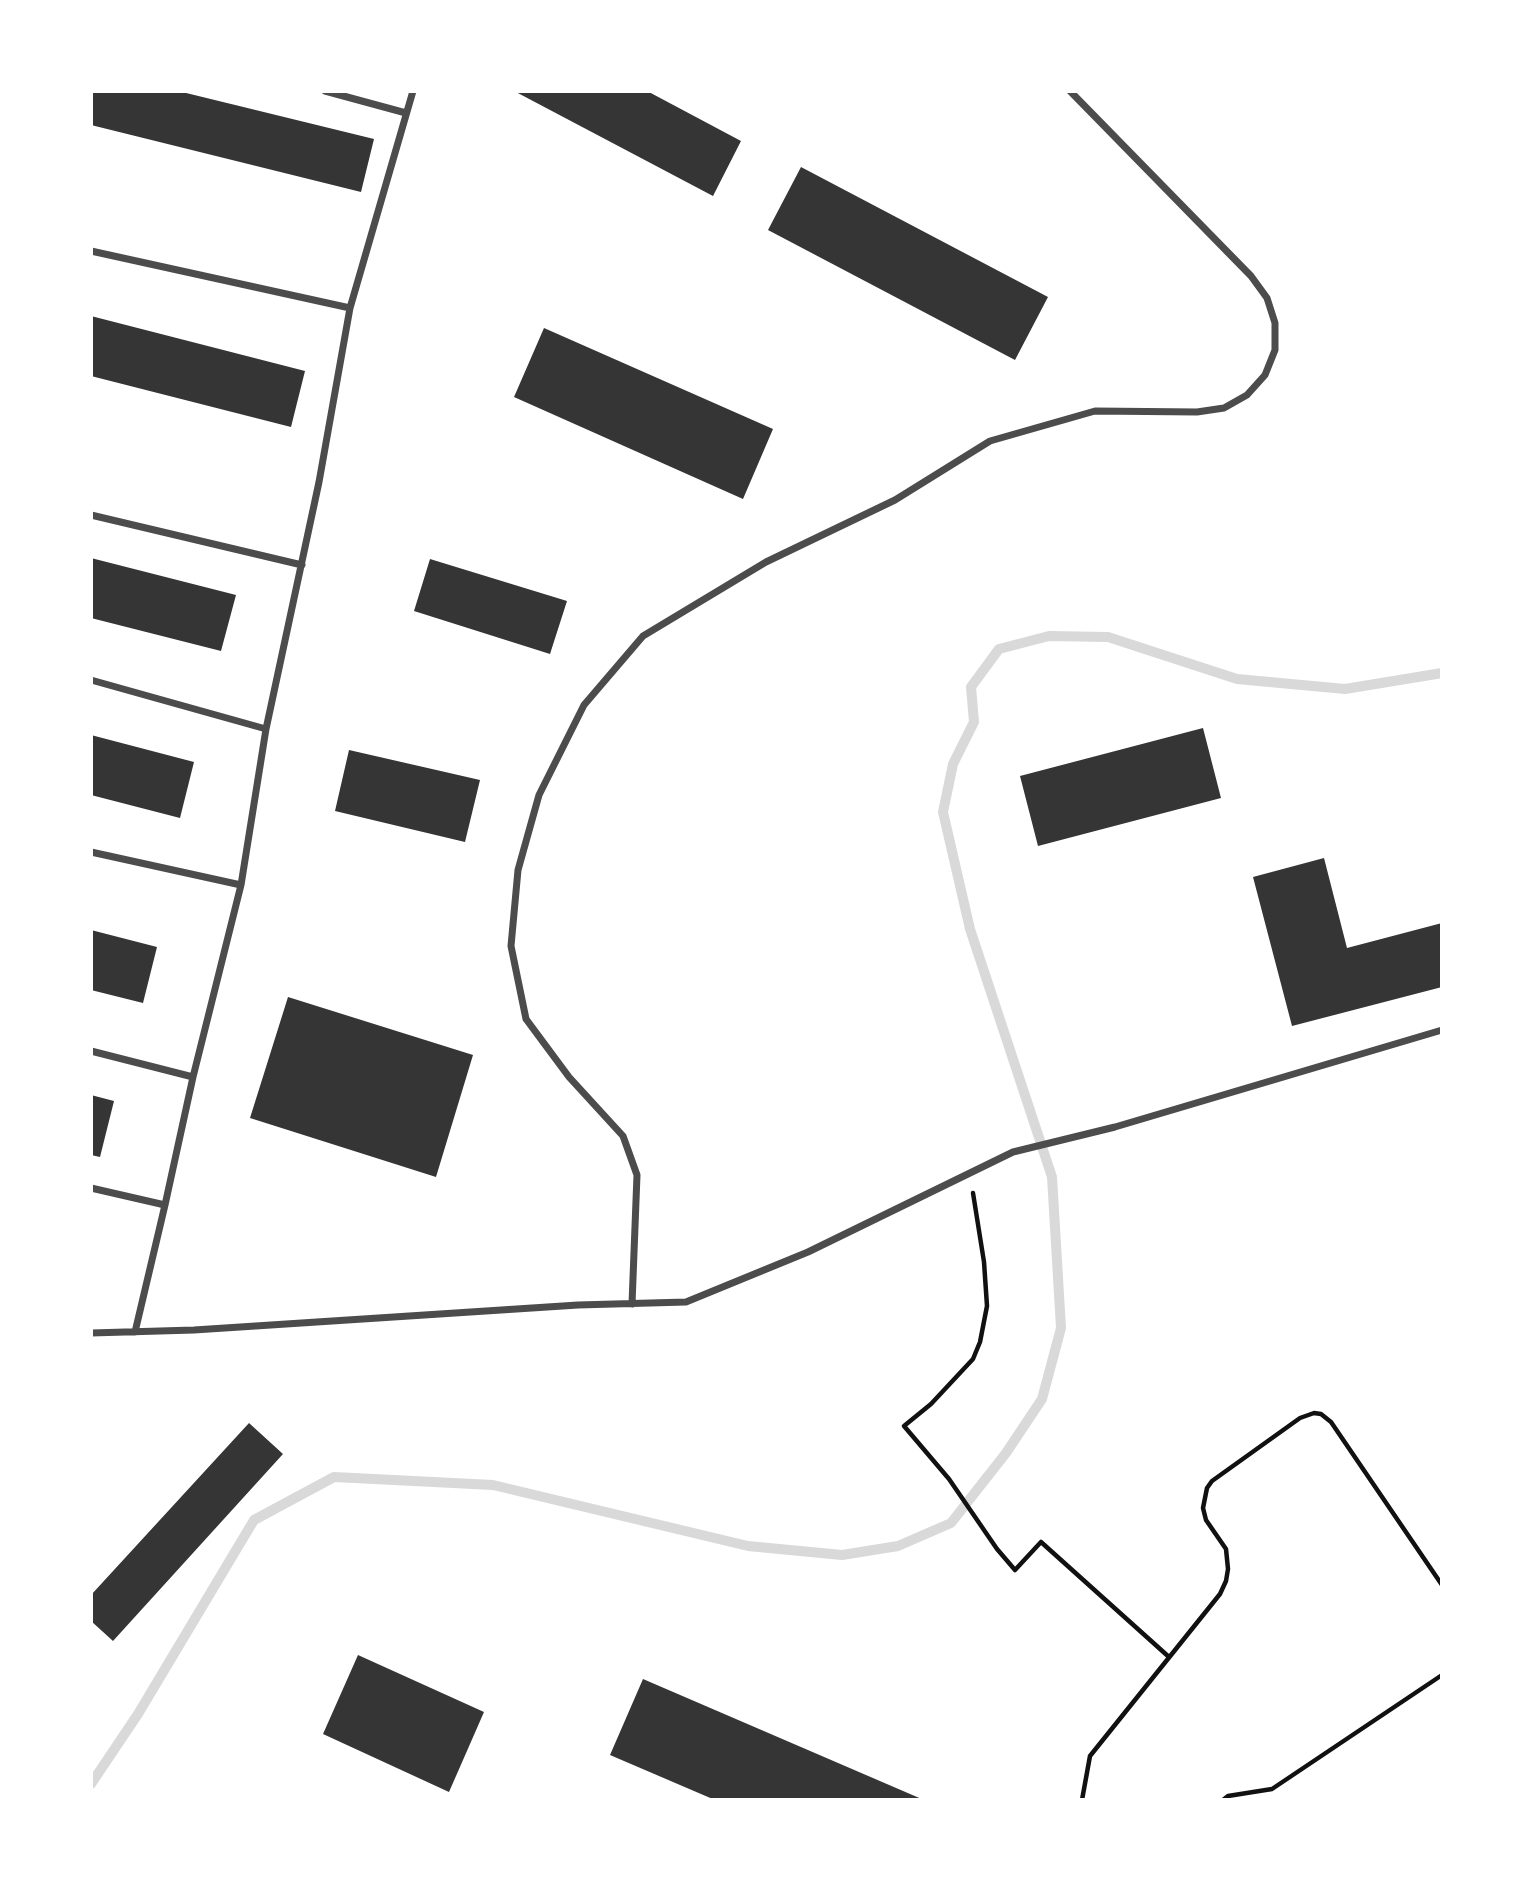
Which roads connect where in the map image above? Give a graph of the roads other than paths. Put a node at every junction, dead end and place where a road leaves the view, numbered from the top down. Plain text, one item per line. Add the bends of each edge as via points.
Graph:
1 (325, 91) edge
2 (413, 91) edge
3 (1070, 91) edge
4 (406, 113) junction
5 (91, 251) edge
6 (350, 308) junction
7 (91, 515) edge
8 (302, 565) junction
9 (91, 680) edge
10 (266, 729) junction
11 (91, 852) edge
12 (241, 885) junction
13 (1442, 1030) edge
14 (91, 1051) edge
15 (192, 1077) junction
16 (91, 1188) edge
17 (165, 1205) junction
18 (632, 1304) junction
19 (135, 1332) junction
20 (91, 1333) edge

1 - 4 street
2 - 4 street
3 - 18 street via 1251,276 1267,298 1275,323 1275,350 1265,375 1247,395 1224,408 1096,411 990,441 895,499 766,562 643,636 584,705 539,794 518,870 511,946 526,1019 569,1077 623,1136 637,1175
4 - 6 street
5 - 6 street
6 - 8 street
7 - 8 street
8 - 10 street
9 - 10 street
10 - 12 street
11 - 12 street
12 - 15 street
13 - 18 street via 1115,1127 1013,1152 808,1252 686,1302
14 - 15 street
15 - 17 street
16 - 17 street
17 - 19 street
18 - 19 street
19 - 20 street

